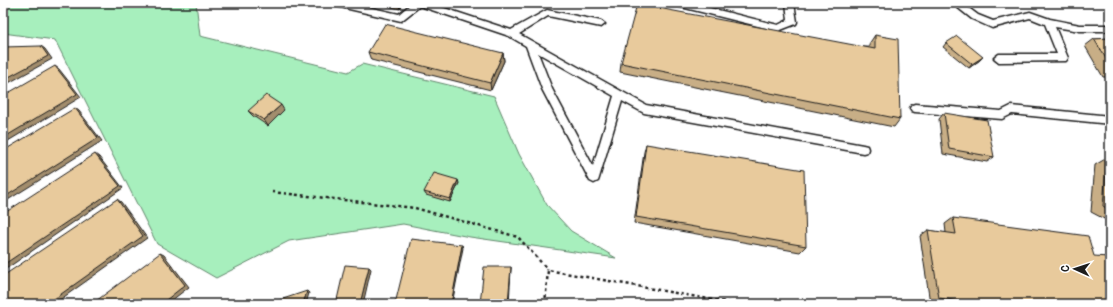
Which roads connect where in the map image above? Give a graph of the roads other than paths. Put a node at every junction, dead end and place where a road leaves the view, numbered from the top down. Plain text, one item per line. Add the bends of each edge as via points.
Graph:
1 (336, 3) edge
2 (418, 3) edge
3 (677, 3) edge
4 (790, 3) edge
5 (956, 3) edge
6 (1049, 22) junction
7 (601, 24) dead end
8 (1110, 28) edge
9 (512, 34) junction
10 (530, 45) junction
11 (999, 58) dead end
12 (619, 95) junction
13 (915, 108) dead end
14 (1110, 120) edge
15 (864, 149) dead end

1 - 2 lane via 401,18
2 - 9 lane
3 - 4 lane via 778,28 793,22
5 - 6 lane via 975,17 992,25 1030,15
6 - 8 lane via 1080,28
6 - 11 lane via 1063,58
7 - 9 lane via 547,13
9 - 10 lane
10 - 12 lane
10 - 12 lane via 547,89 594,178
12 - 15 lane via 644,109
13 - 14 lane via 1002,116 1011,110

